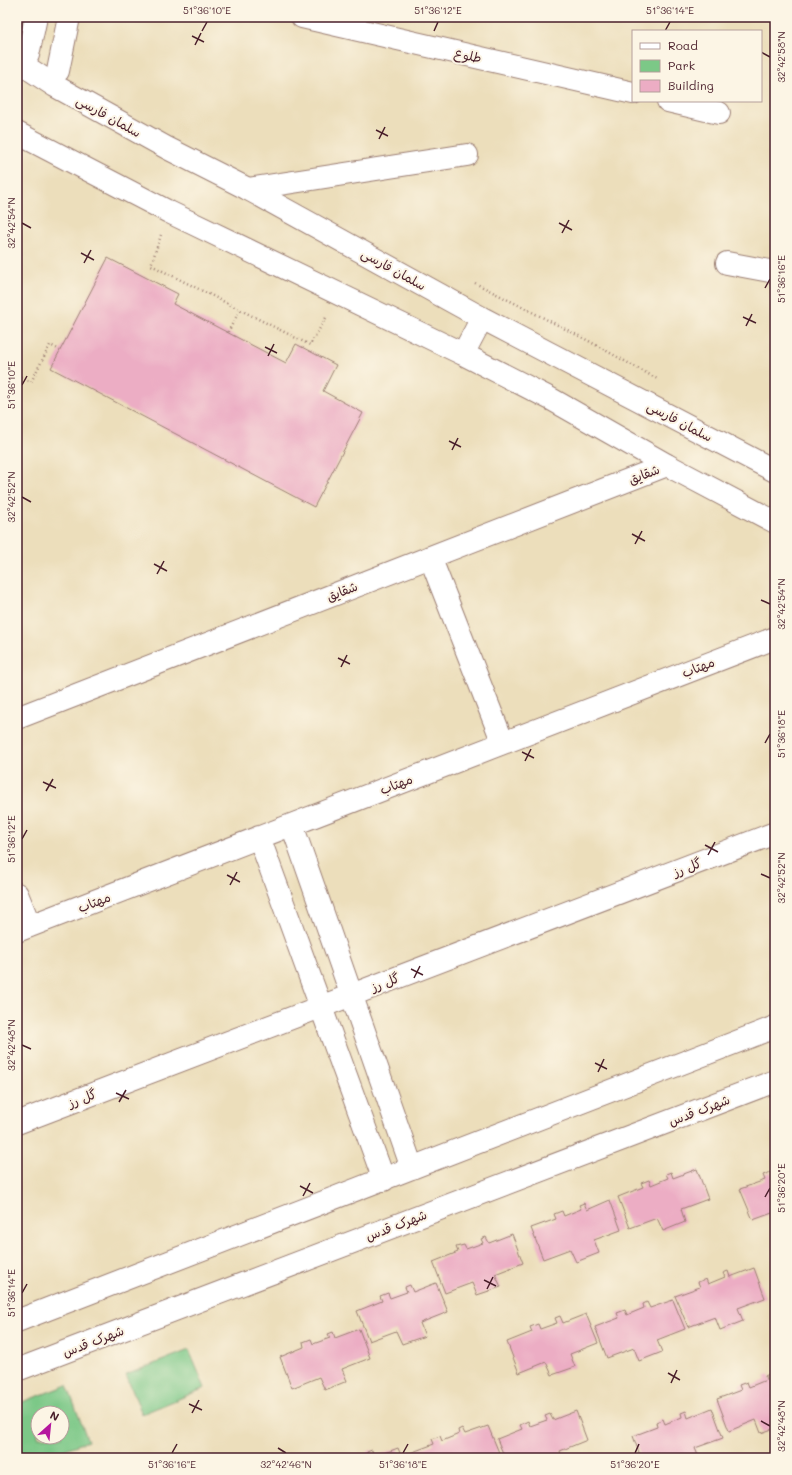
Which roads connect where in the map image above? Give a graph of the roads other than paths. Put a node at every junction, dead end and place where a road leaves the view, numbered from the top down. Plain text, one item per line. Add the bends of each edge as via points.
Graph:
1 (36, 17) edge
2 (69, 17) edge
3 (302, 17) edge
4 (23, 58) edge
5 (58, 71) dead end
6 (632, 93) edge
7 (672, 102) edge
8 (719, 113) dead end
9 (17, 133) edge
10 (467, 155) dead end
11 (248, 189) junction
12 (727, 263) dead end
13 (775, 272) edge
14 (482, 318) junction
15 (463, 354) junction
16 (667, 465) junction
17 (775, 471) edge
18 (775, 522) edge
19 (430, 557) junction
20 (775, 638) edge
21 (17, 718) edge
22 (503, 743) junction
23 (292, 825) junction
24 (775, 834) edge
25 (259, 837) junction
26 (17, 894) edge
27 (24, 929) edge
28 (351, 995) junction
29 (321, 1007) junction
30 (775, 1027) edge
31 (775, 1081) edge
32 (17, 1123) edge
33 (412, 1168) junction
34 (384, 1180) junction
35 (17, 1321) edge
36 (17, 1370) edge

1 - 4 street
2 - 5 street
3 - 6 street, طلوع
4 - 11 street, سلمان فارسی via 61,90
7 - 8 street
9 - 15 street via 169,212
10 - 11 street
11 - 14 street, سلمان فارسی
12 - 13 street
14 - 15 street
14 - 17 street, سلمان فارسی
15 - 16 street via 551,399
16 - 18 street
16 - 19 street, شقايق
19 - 21 street, شقايق
19 - 22 street
20 - 22 street, مهتاب
22 - 23 street, مهتاب
23 - 25 street, مهتاب
23 - 28 street
24 - 28 street, گل رز
25 - 27 street, مهتاب
25 - 29 street
26 - 27 street
28 - 29 street, گل رز
28 - 33 street
29 - 32 street, گل رز
29 - 34 street
30 - 33 street
31 - 36 street, شهرک قدس
33 - 34 street
34 - 35 street

